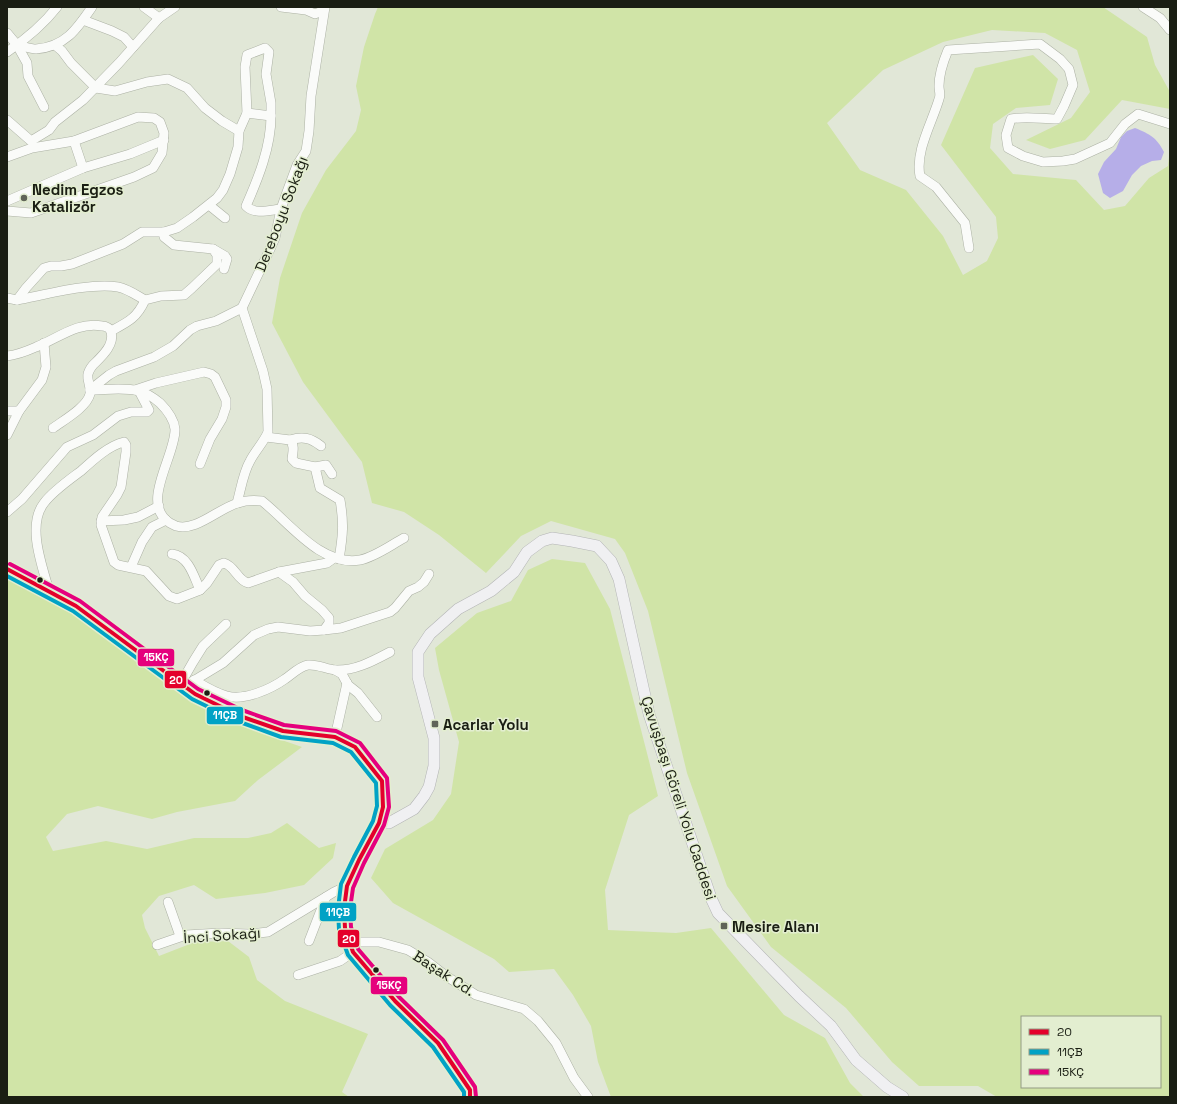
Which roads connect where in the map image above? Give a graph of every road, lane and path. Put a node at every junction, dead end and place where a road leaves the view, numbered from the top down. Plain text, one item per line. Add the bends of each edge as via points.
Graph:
1 (57, 7) edge
2 (92, 7) edge
3 (144, 7) edge
4 (175, 7) edge
5 (281, 7) edge
6 (1143, 7) edge
7 (324, 9) edge
8 (160, 18) junction
9 (83, 20) junction
10 (1170, 30) edge
11 (7, 33) edge
12 (17, 45) junction
13 (55, 45) junction
14 (133, 48) junction
15 (7, 52) edge
16 (96, 88) junction
17 (44, 107) dead end
18 (247, 113) junction
19 (271, 116) junction
20 (7, 120) edge
21 (1170, 124) edge
22 (239, 130) junction
23 (164, 140) junction
24 (74, 141) junction
25 (31, 145) junction
26 (7, 157) edge
27 (83, 168) junction
28 (7, 201) edge
29 (209, 205) junction
30 (281, 209) junction
31 (7, 211) edge
32 (225, 218) dead end
33 (164, 232) junction
34 (970, 248) dead end
35 (213, 249) junction
36 (224, 269) dead end
37 (7, 298) edge
38 (17, 300) junction
39 (146, 300) junction
40 (242, 308) junction
41 (111, 331) junction
42 (44, 343) junction
43 (7, 356) edge
44 (90, 390) junction
45 (136, 391) junction
46 (19, 410) junction
47 (7, 411) edge
48 (53, 428) dead end
49 (7, 435) edge
50 (266, 437) junction
51 (290, 440) junction
52 (321, 446) dead end
53 (200, 464) dead end
54 (315, 467) junction
55 (332, 474) dead end
56 (237, 503) junction
57 (159, 506) junction
58 (7, 512) edge
59 (166, 520) junction
60 (101, 521) junction
61 (404, 538) dead end
62 (172, 554) dead end
63 (337, 558) junction
64 (131, 567) junction
65 (7, 570) edge
66 (279, 572) junction
67 (429, 574) dead end
68 (200, 590) junction
69 (50, 594) junction
70 (226, 624) dead end
71 (324, 630) junction
72 (390, 652) dead end
73 (335, 670) junction
74 (187, 683) junction
75 (347, 683) junction
76 (378, 717) dead end
77 (335, 737) junction
78 (379, 823) junction
79 (347, 886) junction
80 (326, 897) junction
81 (168, 902) dead end
82 (180, 936) junction
83 (309, 942) dead end
84 (157, 945) dead end
85 (352, 947) junction
86 (298, 975) dead end
87 (470, 1097) edge
88 (588, 1097) edge
89 (903, 1097) edge

1 - 12 street
2 - 9 street
3 - 8 street
4 - 8 street
5 - 7 street via 316,14
6 - 10 street via 1160,18
7 - 30 street, Dereboyu Sokağı via 306,150 297,166
8 - 14 street
9 - 13 street via 74,33
9 - 14 street via 124,37
11 - 12 street
12 - 13 street via 35,49
12 - 15 street
12 - 17 street via 27,63 31,85
13 - 16 street
14 - 16 street
16 - 22 street via 116,91 168,79 187,88 205,108
16 - 25 street
18 - 19 street
18 - 19 street via 247,55 265,48 269,52 266,74
18 - 22 street
19 - 30 street via 262,167 246,206 256,212
20 - 25 street
21 - 34 street via 1138,114 1125,124 1110,143 1075,159 1043,162 1023,156 1008,148 1006,135 1011,119 1056,119 1073,85 1069,69 1060,58 1040,44 948,50 940,71 940,97 918,166 920,176 936,187 964,223
22 - 29 street via 238,147 230,174 223,190
23 - 24 street via 160,122 154,118 138,117
23 - 27 street via 130,154
23 - 31 street via 162,153 153,168 134,177 31,213
24 - 25 street
24 - 27 street
25 - 26 street
27 - 28 street
29 - 32 street
29 - 33 street via 177,228
30 - 40 street, Dereboyu Sokağı via 275,238
33 - 35 street via 164,237 174,245
33 - 38 street via 142,232 123,244 72,264 44,268
35 - 36 street via 227,259
35 - 39 street via 217,255 217,264 184,295 161,296
37 - 38 street
38 - 39 street via 93,287 116,287 128,290
39 - 41 street via 136,315
40 - 44 street via 216,321 197,326 173,346 154,357 116,371
40 - 50 street via 267,389
41 - 42 street via 107,327 84,326
41 - 44 street via 111,342 88,373
42 - 43 street
42 - 46 street via 46,367 42,380
44 - 45 street
44 - 48 street via 85,404
45 - 53 street via 204,372 215,377 226,400 226,407
45 - 57 street via 153,396 173,421 175,430 162,473
45 - 58 street via 149,410 147,412 131,412 118,416 93,435 67,447
46 - 47 street
46 - 49 street
50 - 51 street
50 - 56 street via 249,463
51 - 52 street via 307,438
51 - 54 street via 294,447 293,461
54 - 55 street via 326,465
54 - 63 street via 320,488 340,500 344,535
56 - 59 street via 188,526 176,526
56 - 63 street via 262,501 310,544
57 - 59 street
57 - 60 street via 138,517
59 - 64 street via 152,527
60 - 64 street via 114,562
60 - 69 street via 121,487 126,452 124,442 116,444 88,464 44,502 39,510 36,539
61 - 63 street via 361,560
62 - 68 street via 178,555 189,565
63 - 66 street via 327,563
64 - 68 street via 146,571 169,596 177,599
65 - 69 main road
66 - 68 street via 248,583 243,582 229,564 224,563 219,565
66 - 71 street via 293,582 329,618 330,623
67 - 71 street via 424,582 409,591 390,612 341,628
69 - 74 main road via 76,606
70 - 74 street via 203,646 192,662
71 - 74 street via 278,627 268,629 254,636 223,664
72 - 73 street via 354,669
73 - 74 street via 307,665 268,689 236,697
73 - 75 street via 342,674
74 - 77 main road via 195,694 240,716 283,730
75 - 76 street
75 - 77 street
77 - 78 main road via 356,747 382,781 383,807
78 - 79 main road
78 - 89 main road, Çavuşbaşı Göreli Yolu Caddesi via 389,823 414,809 429,787 434,766 434,738 418,678 418,652 430,634 458,609 491,590 514,572 527,552 542,541 552,538 596,546 611,561 619,579 649,714 711,898 718,912 831,1026 856,1060 887,1087
79 - 80 street, İnci Sokağı
79 - 85 main road via 345,928
80 - 82 street, İnci Sokağı via 268,932
80 - 83 street
81 - 82 street
82 - 84 street, İnci Sokağı
85 - 86 street via 340,961
85 - 87 main road via 395,1001 438,1043 470,1090
85 - 88 street, Başak Cd. via 379,942 408,950 476,995 524,1009 556,1043 574,1078

